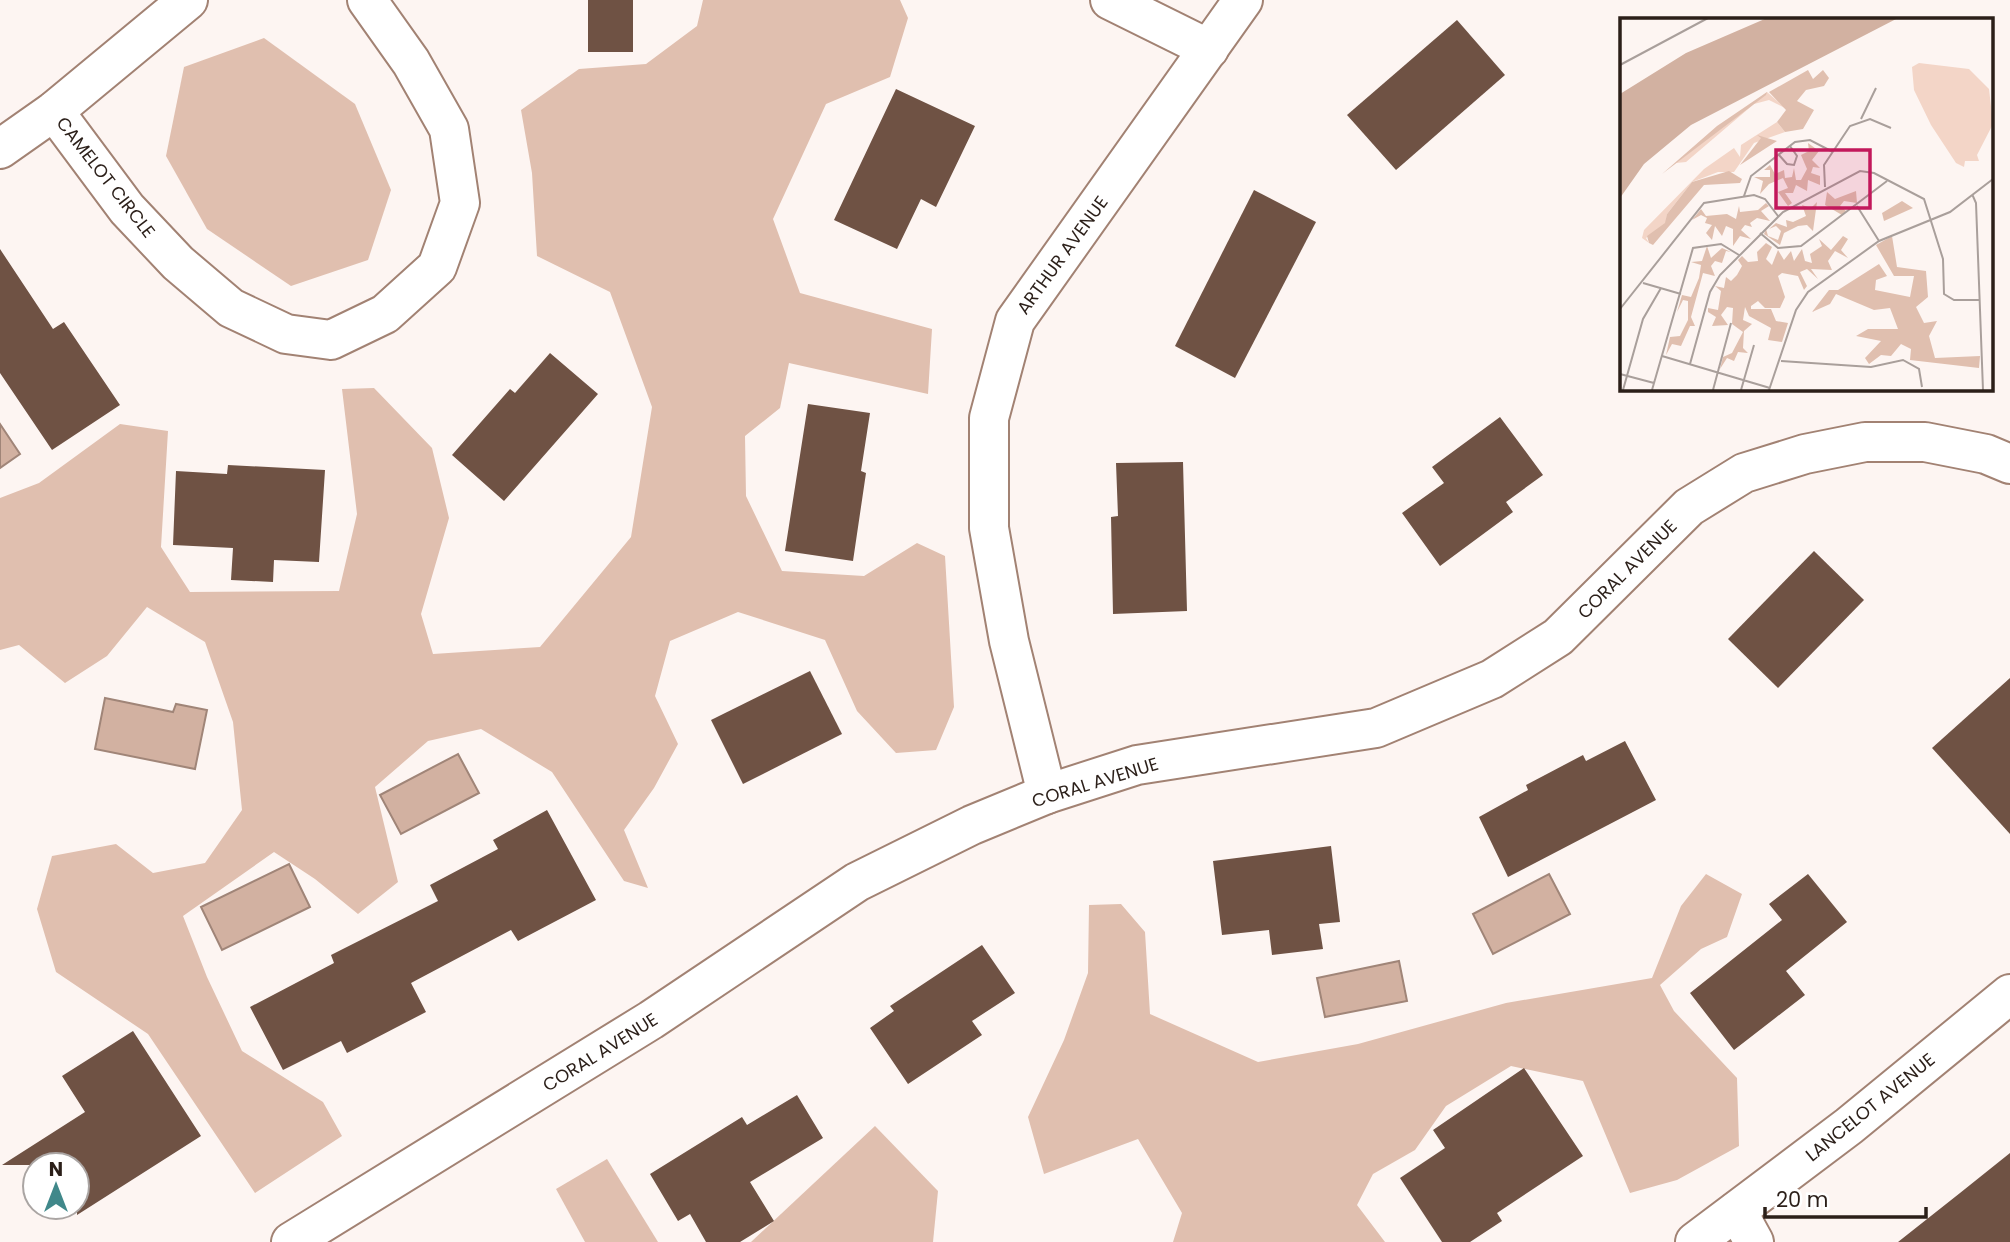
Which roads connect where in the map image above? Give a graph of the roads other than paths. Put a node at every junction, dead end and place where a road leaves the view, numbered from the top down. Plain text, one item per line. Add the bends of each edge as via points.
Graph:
1 (188, 0) edge
2 (367, 0) edge
3 (1110, 0) edge
4 (1243, 0) edge
5 (1209, 49) junction
6 (54, 111) junction
7 (0, 149) edge
8 (2010, 464) edge
9 (1047, 794) junction
10 (2010, 994) edge
11 (1745, 1226) edge
12 (291, 1242) edge
13 (1695, 1242) edge

1 - 6 street
2 - 6 street, CAMELOT CIRCLE via 411,62 449,129 460,204 437,267 385,314 331,340 286,334 231,309 178,263 127,209
3 - 5 street
4 - 5 street, ARTHUR AVENUE
5 - 9 street, ARTHUR AVENUE via 1015,321 989,418 989,528 1009,641
6 - 7 street
8 - 9 street, CORAL AVENUE via 1986,454 1925,442 1865,442 1744,473 1689,507 1558,637 1492,679 1376,728 1137,765
9 - 12 street, CORAL AVENUE via 972,825 857,883 651,1020
10 - 11 street, LANCELOT AVENUE via 1849,1126
11 - 13 street, LANCELOT AVENUE

